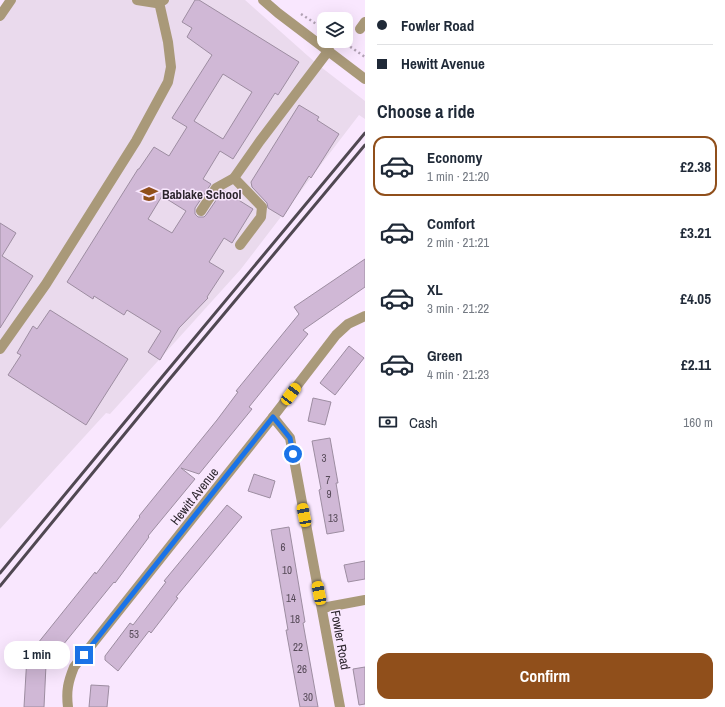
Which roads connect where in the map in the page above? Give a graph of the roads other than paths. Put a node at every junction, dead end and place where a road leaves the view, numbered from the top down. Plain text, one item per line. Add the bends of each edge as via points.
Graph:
1 (11, 0) edge
2 (137, 0) edge
3 (263, 0) edge
4 (162, 1) edge
5 (0, 16) edge
6 (329, 50) junction
7 (365, 79) edge
8 (234, 178) junction
9 (201, 211) dead end
10 (240, 245) dead end
11 (365, 316) edge
12 (0, 349) edge
13 (273, 417) junction
14 (365, 600) edge
15 (322, 608) junction
16 (68, 707) edge
17 (340, 707) edge

1 - 5 street
2 - 4 street via 156,3
3 - 6 street
4 - 12 street via 171,67 168,82 136,141 46,284
6 - 7 street
6 - 8 street
8 - 9 street via 216,188
8 - 10 street via 262,207 261,217
11 - 13 street, Hewitt Avenue via 348,324 336,335
13 - 15 street, Fowler Road via 290,438
13 - 16 street, Hewitt Avenue via 74,667 69,680
14 - 15 street
15 - 17 street, Fowler Road

